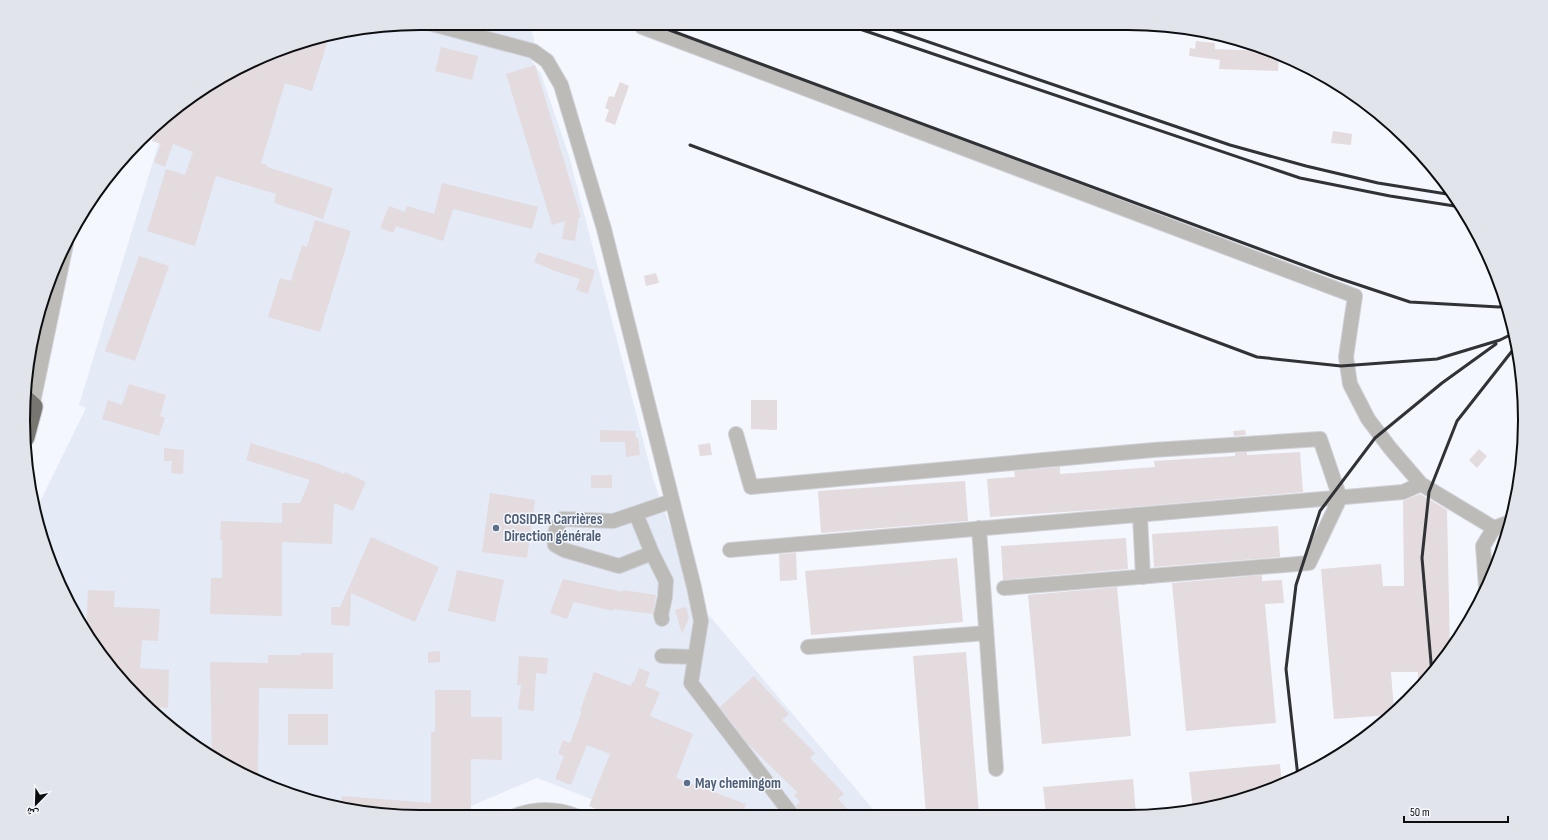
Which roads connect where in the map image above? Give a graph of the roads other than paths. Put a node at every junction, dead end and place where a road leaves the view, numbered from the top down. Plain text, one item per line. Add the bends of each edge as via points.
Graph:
1 (454, 30) edge
2 (650, 30) edge
3 (59, 274) edge
4 (31, 390) edge
5 (736, 434) dead end
6 (1421, 484) junction
7 (1340, 498) junction
8 (672, 501) junction
9 (636, 514) junction
10 (1140, 515) junction
11 (1504, 524) edge
12 (979, 528) junction
13 (1494, 528) junction
14 (730, 550) dead end
15 (652, 553) junction
16 (1485, 576) edge
17 (1143, 577) junction
18 (1004, 588) dead end
19 (662, 619) dead end
20 (986, 633) junction
21 (808, 647) dead end
22 (662, 656) dead end
23 (695, 657) junction
24 (996, 769) dead end
25 (542, 810) edge
26 (558, 810) edge
27 (788, 810) edge

1 - 8 street via 533,51 547,61 560,85 604,229
2 - 6 street via 1355,296 1346,357 1350,384 1368,419
3 - 4 street
5 - 7 street via 751,487 1153,450 1320,440
6 - 7 street via 1403,492
6 - 13 street
7 - 10 street
7 - 17 street via 1309,563
8 - 9 street
8 - 23 street via 700,621
9 - 15 street
9 - 15 street via 613,521 562,519 555,533 555,546 618,566
10 - 12 street
10 - 17 street
11 - 13 street
12 - 14 street
12 - 20 street
13 - 16 street via 1483,546
15 - 19 street via 666,581
17 - 18 street
20 - 21 street
20 - 24 street
22 - 23 street
23 - 27 street via 691,683
25 - 26 street

